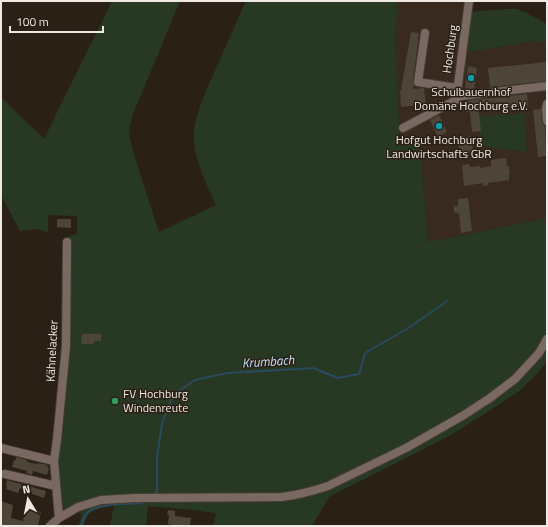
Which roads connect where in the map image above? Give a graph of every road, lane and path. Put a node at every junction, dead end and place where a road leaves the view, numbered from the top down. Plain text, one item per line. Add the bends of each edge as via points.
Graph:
1 (469, 1) edge
2 (425, 33) dead end
3 (547, 86) edge
4 (457, 88) junction
5 (456, 100) junction
6 (547, 104) edge
7 (547, 121) edge
8 (403, 128) dead end
9 (67, 242) dead end
10 (547, 339) edge
11 (1, 448) edge
12 (54, 461) junction
13 (5, 474) dead end
14 (56, 486) junction
15 (59, 518) junction
16 (50, 526) edge

1 - 4 street, Hochburg
2 - 4 street via 418,82
3 - 5 street via 461,96
4 - 5 street, Hochburg
5 - 8 street
6 - 7 street
9 - 12 street, Kähnelacker via 66,346
10 - 15 street via 539,353 515,379 490,398 406,448 328,486 282,497 101,500 78,507
11 - 12 street
12 - 14 street, Kähnelacker
13 - 14 street
14 - 15 street, Kähnelacker
15 - 16 street

